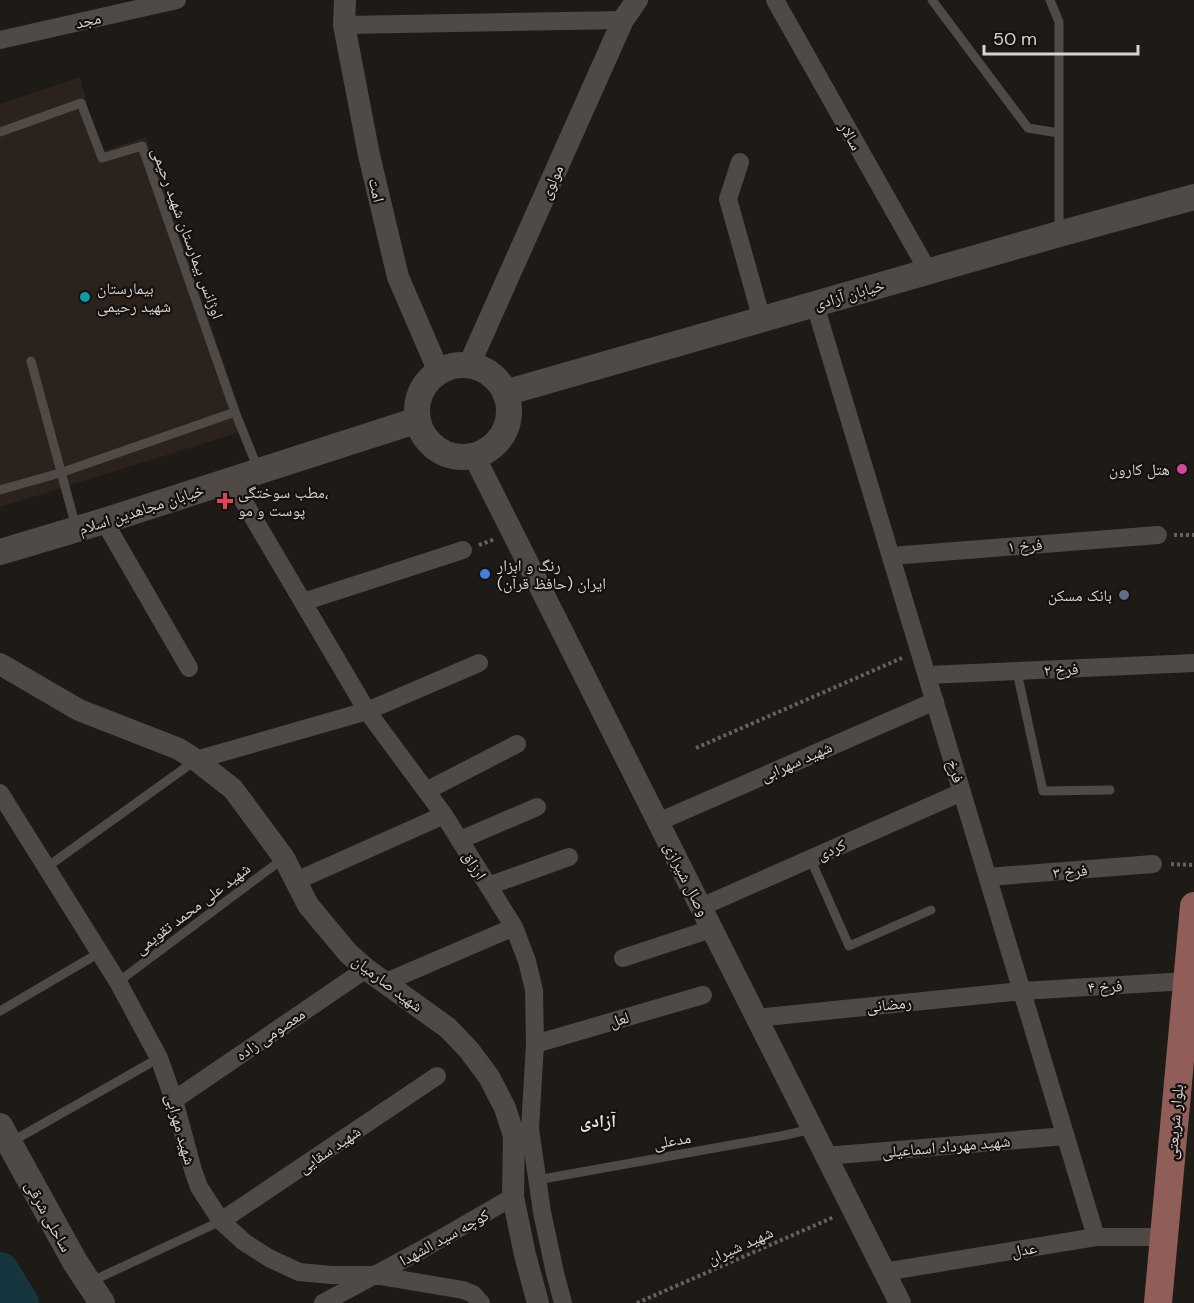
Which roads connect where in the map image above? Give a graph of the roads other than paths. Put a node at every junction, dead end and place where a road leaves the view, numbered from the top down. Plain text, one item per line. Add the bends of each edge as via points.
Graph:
1 (177, 0) edge
2 (345, 0) edge
3 (637, 0) edge
4 (775, 0) edge
5 (932, 0) edge
6 (1050, 0) edge
7 (623, 20) junction
8 (344, 24) junction
9 (0, 40) edge
10 (0, 132) edge
11 (1059, 133) junction
12 (740, 162) dead end
13 (1194, 197) edge
14 (1059, 234) junction
15 (928, 271) junction
16 (815, 305) junction
17 (762, 320) junction
18 (31, 361) dead end
19 (469, 365) junction
20 (439, 372) junction
21 (505, 393) junction
22 (235, 412) junction
23 (418, 420) junction
24 (474, 456) junction
25 (259, 471) junction
26 (60, 473) junction
27 (231, 480) junction
28 (0, 490) edge
29 (104, 520) junction
30 (77, 529) junction
31 (1158, 535) dead end
32 (463, 550) road end
33 (0, 552) edge
34 (891, 556) junction
35 (303, 602) junction
36 (479, 663) dead end
37 (1194, 663) edge
38 (0, 664) edge
39 (189, 668) dead end
40 (1017, 672) junction
41 (927, 675) junction
42 (935, 701) junction
43 (367, 711) junction
44 (517, 744) dead end
45 (196, 760) junction
46 (1110, 790) dead end
47 (426, 791) junction
48 (962, 792) junction
49 (0, 793) edge
50 (537, 807) dead end
51 (444, 814) junction
52 (658, 822) junction
53 (460, 840) junction
54 (569, 857) dead end
55 (284, 858) junction
56 (810, 858) junction
57 (1152, 864) dead end
58 (47, 867) junction
59 (988, 877) junction
60 (296, 881) junction
61 (488, 886) junction
62 (1194, 906) edge
63 (701, 907) junction
64 (931, 910) dead end
65 (514, 927) junction
66 (711, 929) junction
67 (99, 952) junction
68 (623, 958) dead end
69 (366, 969) junction
70 (1187, 981) junction
71 (118, 982) junction
72 (386, 982) junction
73 (1022, 991) junction
74 (703, 995) dead end
75 (0, 1011) edge
76 (756, 1018) junction
77 (535, 1044) junction
78 (159, 1058) junction
79 (437, 1076) dead end
80 (174, 1100) junction
81 (812, 1129) junction
82 (5, 1135) edge
83 (1066, 1136) junction
84 (825, 1156) junction
85 (537, 1180) junction
86 (513, 1197) junction
87 (221, 1221) junction
88 (1096, 1237) junction
89 (1164, 1237) junction
90 (884, 1272) junction
91 (374, 1275) junction
92 (96, 1293) edge
93 (323, 1303) edge
94 (481, 1303) edge
95 (538, 1303) edge
96 (563, 1303) edge
97 (900, 1303) edge
98 (1158, 1303) edge

1 - 9 street, مجد
2 - 8 street, امت
3 - 7 street, مولوی
4 - 15 street, سالار
5 - 11 lane via 1028,129
6 - 11 lane via 1059,22
7 - 8 street
7 - 19 street, مولوی
8 - 20 street, امت via 398,278
10 - 22 lane, اوژانس بیمارستان شهید رحیمی via 81,103 102,158 142,146
11 - 14 lane
12 - 17 street via 728,199
13 - 14 main road, خیابان آزادی
14 - 15 main road, خیابان آزادی
15 - 16 main road, خیابان آزادی
16 - 17 main road, خیابان آزادی
16 - 34 street, فرخ
17 - 21 main road, خیابان آزادی
18 - 26 lane
19 - 20 main road
19 - 21 main road via 497,380
20 - 23 main road via 421,392
21 - 24 main road via 509,408 504,431 488,449
22 - 25 lane, اوژانس بیمارستان شهید رحیمی
22 - 26 lane
23 - 24 main road via 422,434 444,453
23 - 25 main road, خیابان مجاهدین اسلام
24 - 52 street, وصال شیرازی
25 - 27 main road, خیابان مجاهدین اسلام
26 - 28 lane
26 - 30 lane
27 - 29 main road, خیابان مجاهدین اسلام
27 - 35 street, ارزاق
29 - 30 main road, خیابان مجاهدین اسلام
29 - 39 street
30 - 33 main road, خیابان مجاهدین اسلام
31 - 34 street, فرخ ۱
32 - 35 street
34 - 41 street, فرخ
35 - 43 street, ارزاق
36 - 43 street
37 - 40 street, فرخ ۲
38 - 45 street, شهید صارمیان via 79,710 179,749
40 - 41 street, فرخ ۲
40 - 46 lane via 1043,791
41 - 42 street, فرخ
42 - 48 street, فرخ
42 - 52 street, شهید سهرابی
43 - 45 street
43 - 47 street, ارزاق
44 - 47 street
45 - 55 street, شهید صارمیان via 232,789
45 - 58 lane
47 - 51 street, ارزاق
48 - 56 street, کردی
48 - 59 street, فرخ
49 - 58 street, شهید مهرابی via 9,814
50 - 53 street
51 - 53 street, ارزاق
51 - 60 street
52 - 63 street, وصال شیرازی
53 - 61 street, ارزاق
54 - 61 street
55 - 60 street, شهید صارمیان
55 - 71 lane, شهید علی محمد تقویمی
56 - 63 street, کردی
56 - 64 lane via 849,946
57 - 59 street, فرخ ۳
58 - 67 street, شهید مهرابی
59 - 73 street, فرخ
60 - 69 street, شهید صارمیان via 308,905
61 - 65 street, ارزاق
62 - 70 main road, بلوار شریعتی
63 - 66 street, وصال شیرازی
65 - 72 street
65 - 77 street, ارزاق via 534,990
66 - 68 street
66 - 76 street, وصال شیرازی
67 - 71 street, شهید مهرابی
67 - 75 lane
69 - 72 street, شهید صارمیان
69 - 80 street, معصومی زاده
70 - 73 street, فرخ ۴
70 - 89 main road, بلوار شریعتی
71 - 78 street, شهید مهرابی
72 - 86 street, شهید صارمیان via 448,1028 489,1077 514,1136
73 - 76 street, رمضانی
73 - 83 street, فرخ
74 - 77 street, لعل
76 - 81 street, وصال شیرازی
77 - 85 street, ارزاق via 530,1130
78 - 80 street, شهید مهرابی
78 - 82 lane
79 - 87 street, شهید سقایی
80 - 87 street, شهید مهرابی via 199,1187
81 - 84 street, وصال شیرازی
81 - 85 lane, مدعلی
82 - 92 main road, ساحلی شرقی
83 - 84 street, شهید مهرداد اسماعیلی
83 - 88 street, فرخ
84 - 90 street, وصال شیرازی
85 - 96 street, ارزاق
86 - 91 street, کوچه سید الشهدا
86 - 95 street, شهید صارمیان
87 - 91 street, شهید مهرابی via 244,1242 299,1272
87 - 92 lane
88 - 89 street, عدل
88 - 90 street, عدل
89 - 98 main road, بلوار شریعتی
90 - 97 street, وصال شیرازی
91 - 93 street, کوچه سید الشهدا
91 - 94 street, شهید مهرابی via 464,1290

